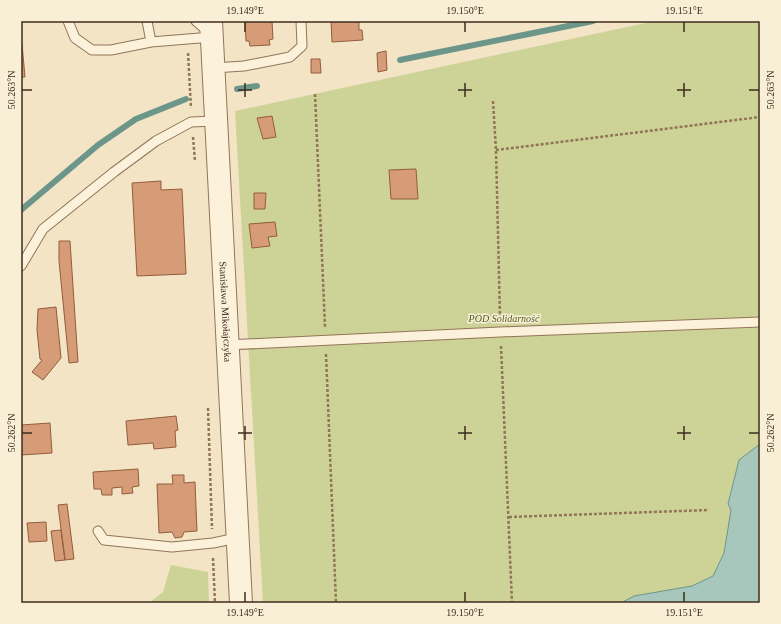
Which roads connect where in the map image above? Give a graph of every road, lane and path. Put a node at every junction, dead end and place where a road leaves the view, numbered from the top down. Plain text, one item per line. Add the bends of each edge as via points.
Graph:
1 (68, 21) edge
2 (147, 21) edge
3 (196, 21) edge
4 (301, 21) edge
5 (211, 31) edge
6 (187, 39) junction
7 (151, 42) junction
8 (214, 68) junction
9 (493, 101) dead end
10 (760, 117) edge
11 (216, 121) junction
12 (191, 122) junction
13 (496, 150) junction
14 (195, 166) dead end
15 (21, 266) edge
16 (760, 322) edge
17 (500, 332) junction
18 (227, 345) junction
19 (208, 408) dead end
20 (709, 510) dead end
21 (508, 517) junction
22 (98, 531) dead end
23 (237, 538) junction
24 (213, 543) junction
25 (215, 603) edge
26 (241, 603) edge
27 (512, 603) edge

1 - 7 lane via 75,38 92,50 111,50
2 - 7 lane
3 - 5 lane
4 - 8 lane via 302,46 290,57 244,66
5 - 6 lane
5 - 8 street, Stanisława Mikołajczyka
6 - 7 lane
6 - 12 path
8 - 11 street, Stanisława Mikołajczyka
9 - 13 path
10 - 13 path
11 - 12 lane
11 - 18 street, Stanisława Mikołajczyka
12 - 14 path
12 - 15 lane via 150,146 42,229
13 - 17 path
16 - 17 lane
17 - 18 lane
17 - 21 path
18 - 23 street, Stanisława Mikołajczyka
19 - 24 path
20 - 21 path
21 - 27 path
22 - 24 lane via 104,540 172,547
23 - 24 lane
23 - 26 street, Stanisława Mikołajczyka
24 - 25 path

